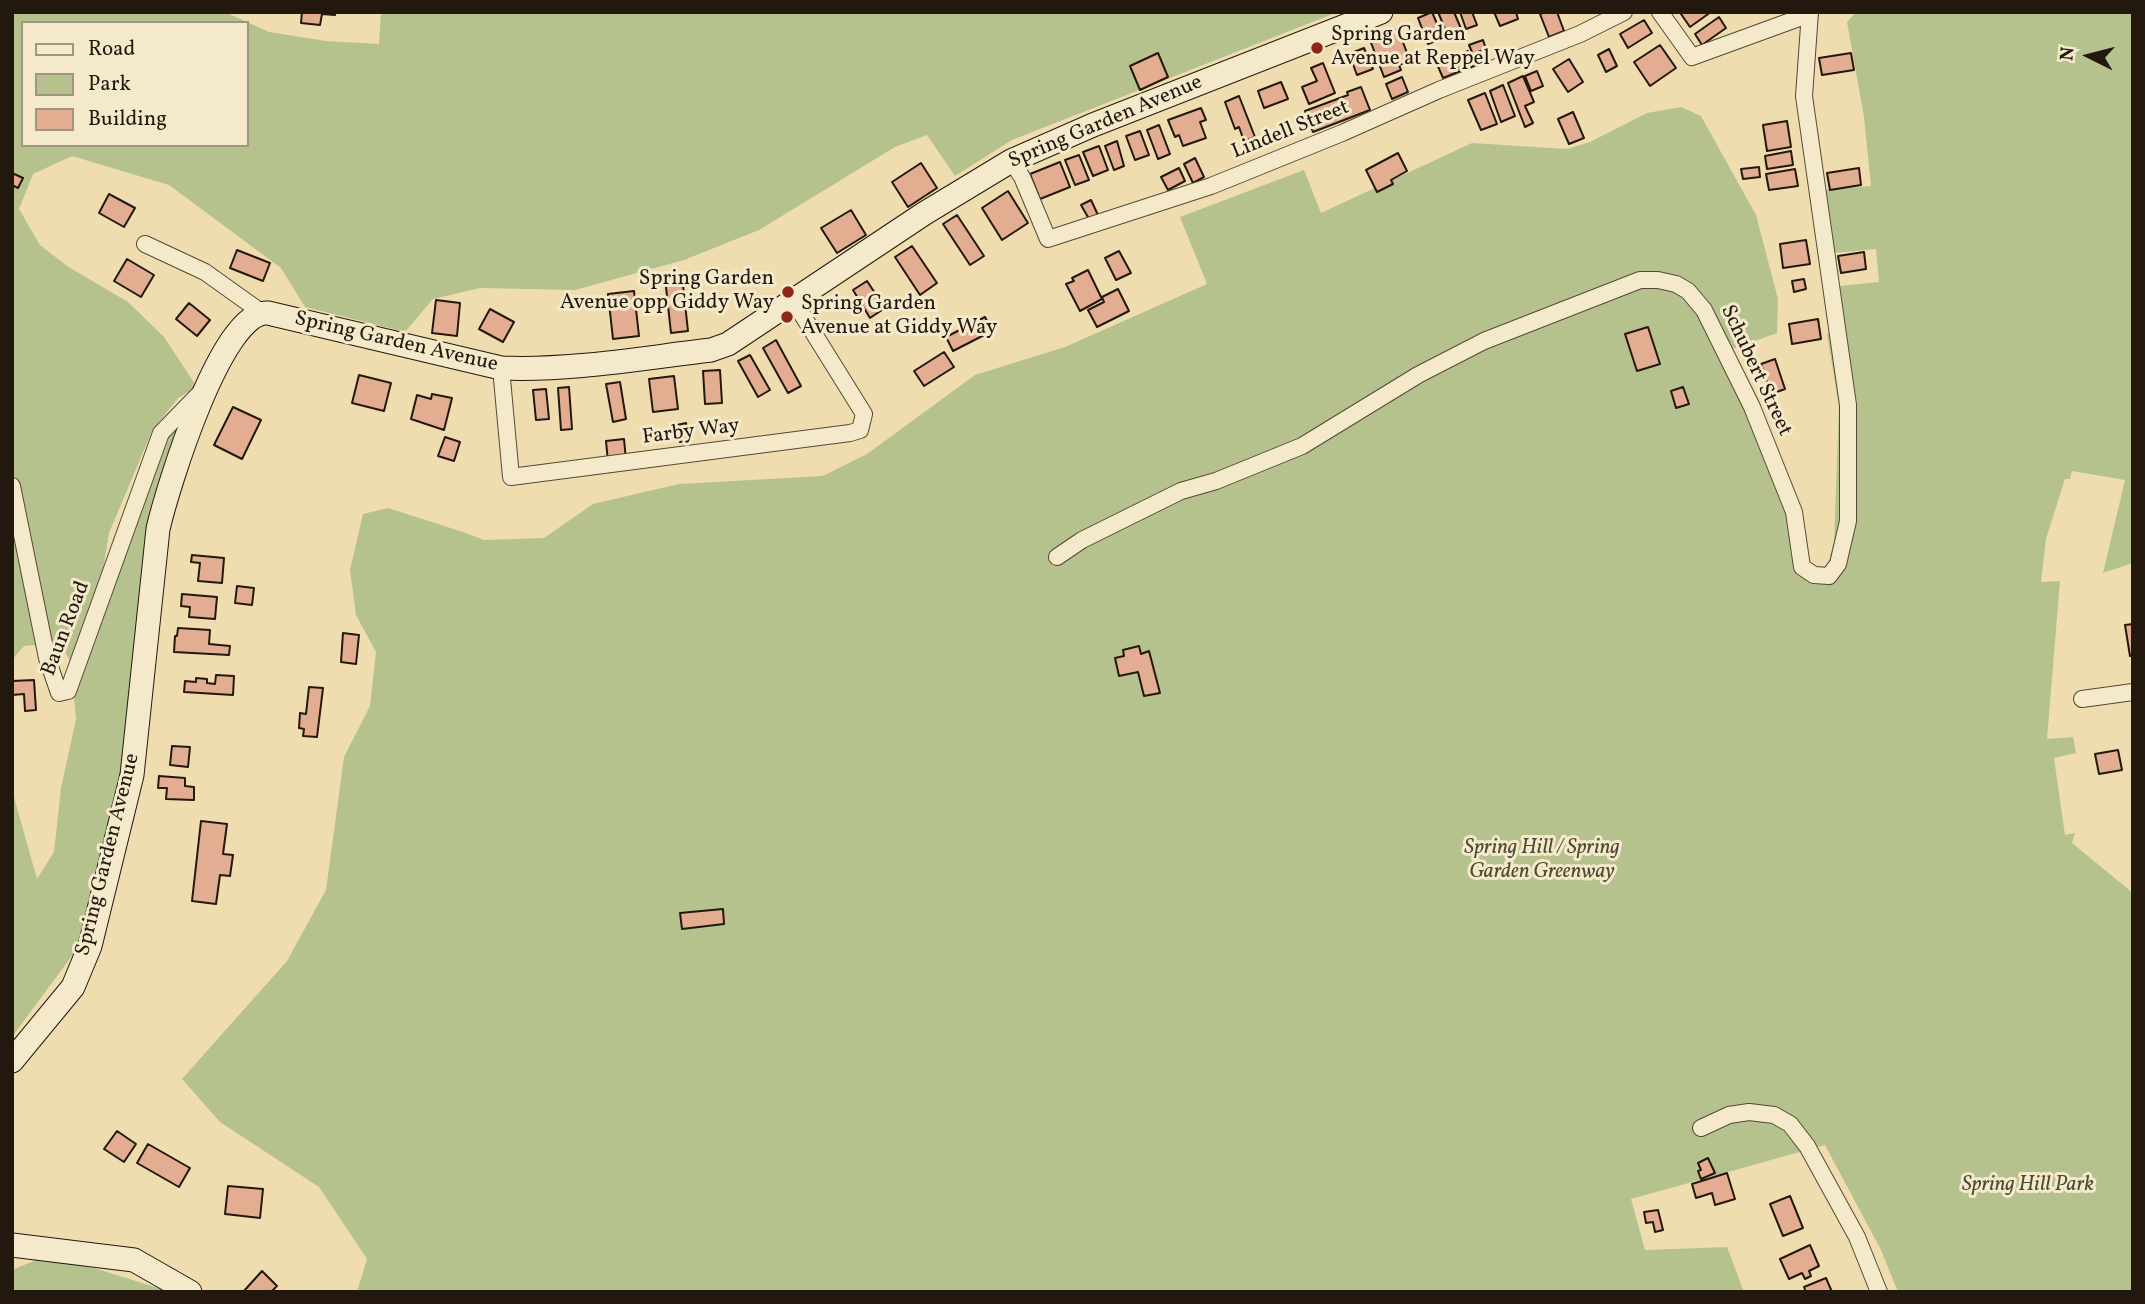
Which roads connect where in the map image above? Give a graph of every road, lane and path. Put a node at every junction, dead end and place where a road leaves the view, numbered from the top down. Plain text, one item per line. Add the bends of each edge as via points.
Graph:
1 (1381, 12) edge
2 (1624, 12) edge
3 (1660, 12) edge
4 (1810, 13) edge
5 (1011, 161) junction
6 (145, 244) dead end
7 (793, 300) junction
8 (261, 312) junction
9 (501, 368) junction
10 (205, 388) junction
11 (12, 486) edge
12 (1058, 557) dead end
13 (2133, 692) edge
14 (2082, 699) dead end
15 (12, 1061) edge
16 (1701, 1128) dead end
17 (12, 1245) edge
18 (190, 1292) edge
19 (1879, 1292) edge

1 - 5 street, Spring Garden Avenue
2 - 5 street, Lindell Street via 1211,186 1048,239
3 - 4 street via 1692,57
4 - 12 street, Schubert Street via 1804,96 1848,405 1848,521 1838,564 1829,576 1814,575 1802,567 1794,512 1752,407 1704,310 1688,291 1658,279 1640,280 1484,341 1418,375 1302,446 1181,491 1082,540
5 - 7 street, Spring Garden Avenue
6 - 8 street via 205,272
7 - 9 street, Spring Garden Avenue via 728,344 711,350 572,366
7 - 9 street, Farby Way via 864,414 860,430 511,477
8 - 9 street, Spring Garden Avenue
8 - 10 street, Spring Garden Avenue via 248,320
10 - 11 street, Baun Road via 161,433 68,691 60,693 47,658
10 - 15 street, Spring Garden Avenue via 166,493 158,529 132,775 90,946 72,987
13 - 14 street
16 - 19 street via 1749,1112 1774,1115 1790,1124 1857,1237
17 - 18 street via 134,1260

